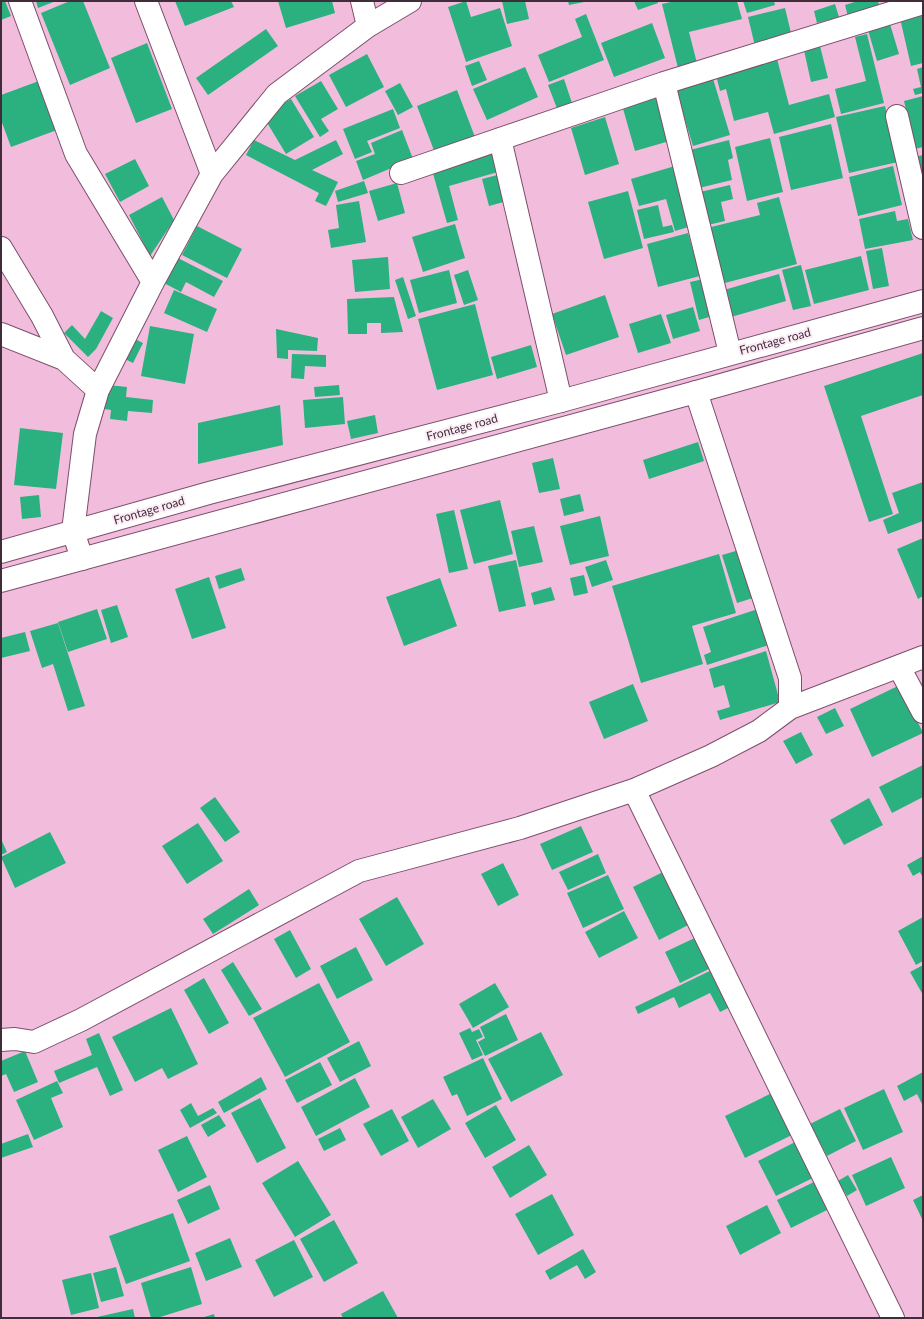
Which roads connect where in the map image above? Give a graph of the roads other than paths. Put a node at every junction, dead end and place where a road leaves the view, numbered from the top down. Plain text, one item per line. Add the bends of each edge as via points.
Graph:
1 (20, 1) edge
2 (146, 1) edge
3 (362, 1) edge
4 (410, 1) edge
5 (923, 3) edge
6 (368, 26) junction
7 (664, 83) junction
8 (897, 116) dead end
9 (500, 139) junction
10 (402, 173) dead end
11 (212, 174) junction
12 (923, 228) edge
13 (1, 248) edge
14 (153, 282) junction
15 (923, 301) edge
16 (923, 328) edge
17 (1, 334) edge
18 (730, 353) junction
19 (64, 359) junction
20 (98, 390) junction
21 (696, 392) junction
22 (561, 401) junction
23 (73, 531) junction
24 (1, 552) edge
25 (82, 559) junction
26 (1, 581) edge
27 (923, 657) edge
28 (899, 667) junction
29 (790, 708) junction
30 (923, 712) edge
31 (634, 790) junction
32 (1, 1040) edge
33 (893, 1318) edge

1 - 14 street via 76,154
2 - 11 street
3 - 6 street
4 - 6 street
5 - 7 street
6 - 11 street via 277,94
7 - 9 street
7 - 18 street
8 - 12 street
9 - 10 street
9 - 22 street
11 - 14 street
13 - 19 street via 42,316
14 - 20 street
15 - 18 street, Frontage road
16 - 21 street
17 - 19 street
18 - 22 street, Frontage road
19 - 20 street
20 - 23 street via 85,434
21 - 25 street
21 - 29 street via 790,678
22 - 23 street, Frontage road
23 - 24 street, Frontage road
23 - 25 street
25 - 26 street
27 - 28 street
28 - 29 street
28 - 30 street
29 - 31 street via 759,731 711,756
31 - 32 street via 520,828 359,871 81,1020 34,1042
31 - 33 street

